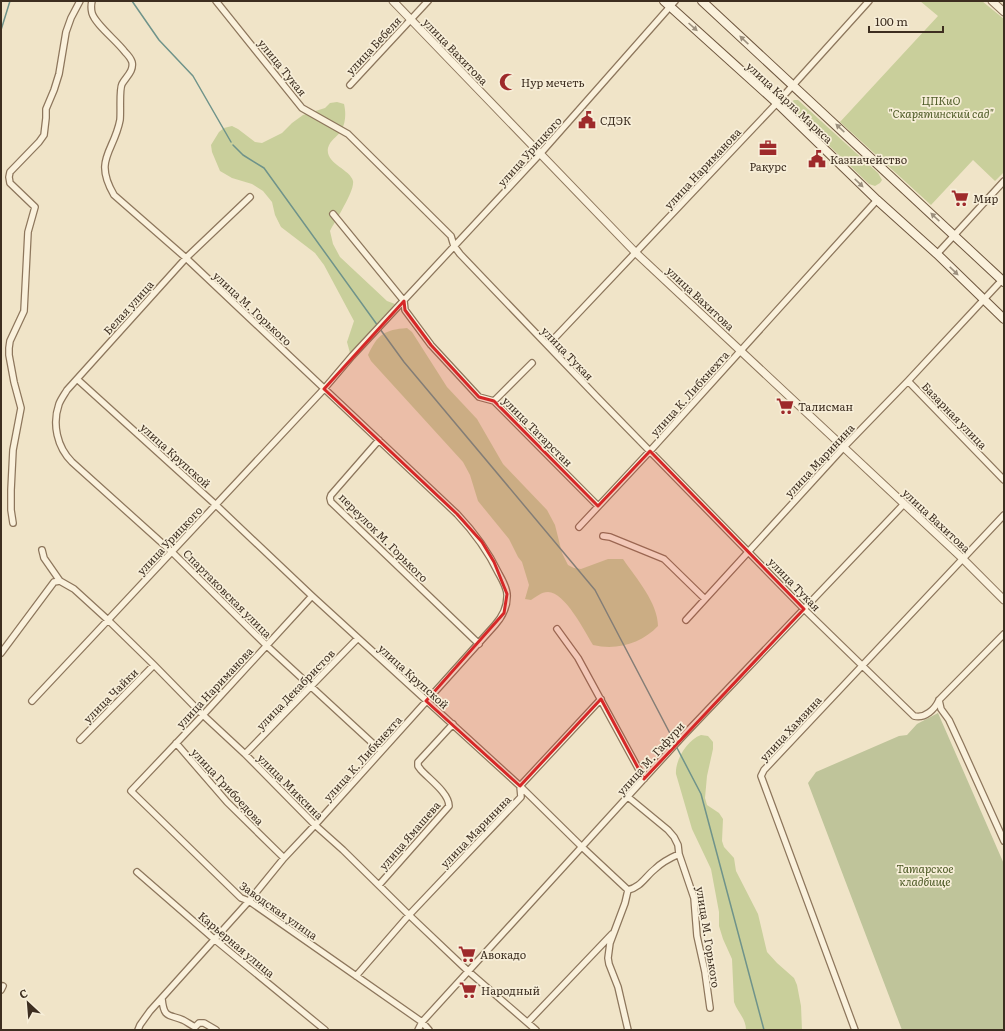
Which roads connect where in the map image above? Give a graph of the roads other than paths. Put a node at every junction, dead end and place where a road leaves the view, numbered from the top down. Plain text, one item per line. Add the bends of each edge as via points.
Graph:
1 (80, 1) edge
2 (92, 1) edge
3 (216, 1) edge
4 (393, 1) edge
5 (428, 1) edge
6 (702, 1) edge
7 (869, 1) edge
8 (992, 1) edge
9 (670, 3) edge
10 (1004, 12) edge
11 (410, 20) junction
12 (350, 85) dead end
13 (793, 85) junction
14 (776, 103) junction
15 (540, 154) junction
16 (1004, 181) edge
17 (250, 197) dead end
18 (877, 200) junction
19 (333, 214) dead end
20 (955, 235) junction
21 (454, 246) junction
22 (636, 253) junction
23 (937, 254) junction
24 (186, 258) junction
25 (1003, 281) edge
26 (984, 300) junction
27 (404, 301) junction
28 (1004, 319) edge
29 (548, 345) junction
30 (741, 351) junction
31 (532, 363) dead end
32 (77, 379) junction
33 (908, 381) junction
34 (324, 389) junction
35 (494, 401) junction
36 (379, 440) junction
37 (844, 447) junction
38 (62, 449) joint
39 (650, 451) junction
40 (1004, 480) edge
41 (216, 505) junction
42 (904, 505) junction
43 (598, 506) junction
44 (1004, 515) edge
45 (13, 524) dead end
46 (579, 527) dead end
47 (603, 536) dead end
48 (42, 550) dead end
49 (749, 551) junction
50 (172, 552) junction
51 (962, 558) junction
52 (60, 581) junction
53 (312, 596) junction
54 (705, 599) junction
55 (1004, 600) edge
56 (506, 605) joint
57 (804, 609) junction
58 (108, 620) junction
59 (686, 620) dead end
60 (557, 629) dead end
61 (1004, 634) edge
62 (358, 638) junction
63 (479, 644) junction
64 (267, 646) junction
65 (1, 653) edge
66 (154, 665) junction
67 (861, 665) junction
68 (311, 688) junction
69 (601, 699) junction
70 (939, 700) junction
71 (32, 701) dead end
72 (426, 701) junction
73 (203, 715) junction
74 (453, 724) junction
75 (80, 740) dead end
76 (176, 743) junction
77 (381, 751) junction
78 (245, 754) junction
79 (644, 779) junction
80 (520, 786) junction
81 (130, 791) joint
82 (628, 797) junction
83 (315, 824) junction
84 (1004, 842) edge
85 (582, 847) junction
86 (679, 854) junction
87 (284, 858) junction
88 (137, 872) dead end
89 (379, 885) junction
90 (628, 890) junction
91 (249, 901) junction
92 (409, 915) junction
93 (613, 932) junction
94 (214, 939) junction
95 (468, 971) junction
96 (356, 976) junction
97 (162, 999) junction
98 (710, 1008) dead end
99 (422, 1022) junction
100 (528, 1022) junction
101 (194, 1028) edge
102 (322, 1029) edge
103 (138, 1030) edge
104 (216, 1030) edge
105 (418, 1030) edge
106 (429, 1030) edge
107 (536, 1030) edge
108 (628, 1030) edge
109 (855, 1030) edge

1 - 45 street via 66,32 59,74 46,109 44,135 10,172 9,177 10,183 35,207 28,232 24,311 9,348 21,408 13,456
2 - 24 street, улица М. Горького via 92,15 95,20 119,44 132,62 132,67 121,87 120,120 106,156 107,182 114,195
3 - 21 street, улица Тукая via 302,108 348,134 451,236
4 - 11 street, улица Вахитова
5 - 11 street, улица Бебеля
13 -> 6 main road, улица Карла Маркса
7 - 13 street, улица Нариманова
8 - 10 street
9 -> 14 main road, улица Карла Маркса
9 - 15 street, улица Урицкого
11 - 12 street, улица Бебеля
11 - 15 street, улица Вахитова
13 - 14 street, улица Нариманова
20 -> 13 main road, улица Карла Маркса
14 -> 18 main road, улица Карла Маркса
14 - 22 street, улица Нариманова
15 - 21 street, улица Урицкого
15 - 22 street, улица Вахитова
16 - 20 street
17 - 24 street, Белая улица
18 - 23 main road, улица Карла Маркса
18 - 30 street, улица К. Либкнехта
19 - 27 street, улица Татарстан
20 - 23 street
20 - 25 main road, улица Карла Маркса
21 - 27 street, улица Урицкого
21 - 29 street, улица Тукая
22 - 29 street, улица Нариманова
22 - 30 street, улица Вахитова
23 -> 26 main road, улица Карла Маркса
24 - 32 street, Белая улица
24 - 34 street, улица М. Горького
25 - 26 street, улица Маринина
26 - 28 main road, улица Карла Маркса
26 - 33 street, улица Маринина
27 - 34 street, улица Урицкого
27 - 35 street, улица Татарстан via 405,310 432,345 479,397
29 - 39 street, улица Тукая
30 - 37 street, улица Вахитова
30 - 39 street, улица К. Либкнехта
31 - 35 street
32 - 38 street, Белая улица via 59,404 56,426 57,438
32 - 41 street, улица Крупской
33 - 37 street, улица Маринина
33 - 40 street, Базарная улица
34 - 36 street, улица М. Горького
34 - 41 street, улица Урицкого
35 - 43 street, улица Татарстан
36 - 56 street, улица М. Горького via 457,514 482,542 503,581 507,594
36 - 63 street, переулок М. Горького via 331,495 331,502
37 - 42 street, улица Вахитова
37 - 49 street, улица Маринина
38 - 50 street, Спартаковская улица via 72,462
39 - 43 street, улица К. Либкнехта
39 - 49 street, улица Тукая
41 - 50 street, улица Урицкого
41 - 53 street, улица Крупской
42 - 51 street, улица Вахитова
42 - 57 street, улица М. Гафури
43 - 46 street, улица К. Либкнехта
44 - 51 street, улица Хамзина
47 - 54 street via 664,559
48 - 52 street, улица Миксина via 44,558
49 - 54 street, улица Маринина
49 - 57 street, улица Тукая
50 - 58 street, улица Урицкого
50 - 64 street, Спартаковская улица
51 - 55 street, улица Вахитова
51 - 67 street, улица Хамзина
52 - 58 street, улица Миксина via 74,589
52 - 65 street via 54,582
53 - 62 street, улица Крупской
53 - 64 street, улица Нариманова
54 - 59 street, улица Маринина
56 - 63 street, улица К. Либкнехта via 501,619
57 - 67 street, улица Тукая
57 - 79 street, улица М. Гафури
58 - 66 street, улица Миксина
58 - 71 street, улица Урицкого
60 - 69 street via 578,658
61 - 70 street
62 - 68 street, улица Декабристов
62 - 72 street, улица Крупской
63 - 72 street, улица К. Либкнехта
64 - 68 street, Спартаковская улица
64 - 73 street, улица Нариманова
66 - 73 street, улица Миксина
66 - 75 street, улица Чайки
67 - 70 street, улица Тукая via 914,716 923,716 936,706
67 - 109 street, улица Хамзина via 761,776
68 - 77 street, Спартаковская улица
68 - 78 street, улица Декабристов
69 - 79 street
69 - 80 street, улица Маринина
70 - 84 street
72 - 74 street, улица Крупской
72 - 77 street, улица К. Либкнехта
73 - 76 street, улица Нариманова
73 - 78 street, улица Миксина
74 - 80 street, улица Крупской
74 - 89 street, улица Ямашева via 418,762 418,766 427,777 446,796 449,806
76 - 81 street, улица Нариманова
76 - 87 street, улица Грибоедова via 227,802
77 - 83 street, улица К. Либкнехта
78 - 83 street, улица Миксина
79 - 82 street, улица М. Гафури
80 - 85 street, улица Крупской
80 - 92 street, улица Маринина via 521,797
81 - 91 street, Заводская улица via 241,898
82 - 85 street, улица М. Гафури
82 - 86 street, улица М. Горького via 668,830 678,845
83 - 87 street, улица К. Либкнехта
83 - 89 street, улица Миксина
85 - 90 street, улица Крупской
85 - 95 street, улица М. Гафури
86 - 90 street via 659,865 640,885
86 - 98 street, улица М. Горького via 694,898 697,936
87 - 91 street, улица К. Либкнехта
88 - 94 street, Карьерная улица
89 - 92 street, улица Миксина
90 - 93 street
91 - 94 street, улица К. Либкнехта
91 - 96 street, Заводская улица
92 - 95 street, улица Миксина
92 - 96 street, улица Маринина
93 - 100 street
93 - 108 street via 609,964 618,986
94 - 97 street, улица К. Либкнехта
94 - 102 street, Карьерная улица
95 - 99 street, улица М. Гафури
95 - 100 street, улица Миксина
96 - 99 street, Заводская улица
97 - 101 street via 168,1015
97 - 103 street, улица К. Либкнехта via 150,1011
99 - 105 street, улица М. Гафури
99 - 106 street, Заводская улица
100 - 107 street, улица Миксина
101 - 104 street via 204,1023

